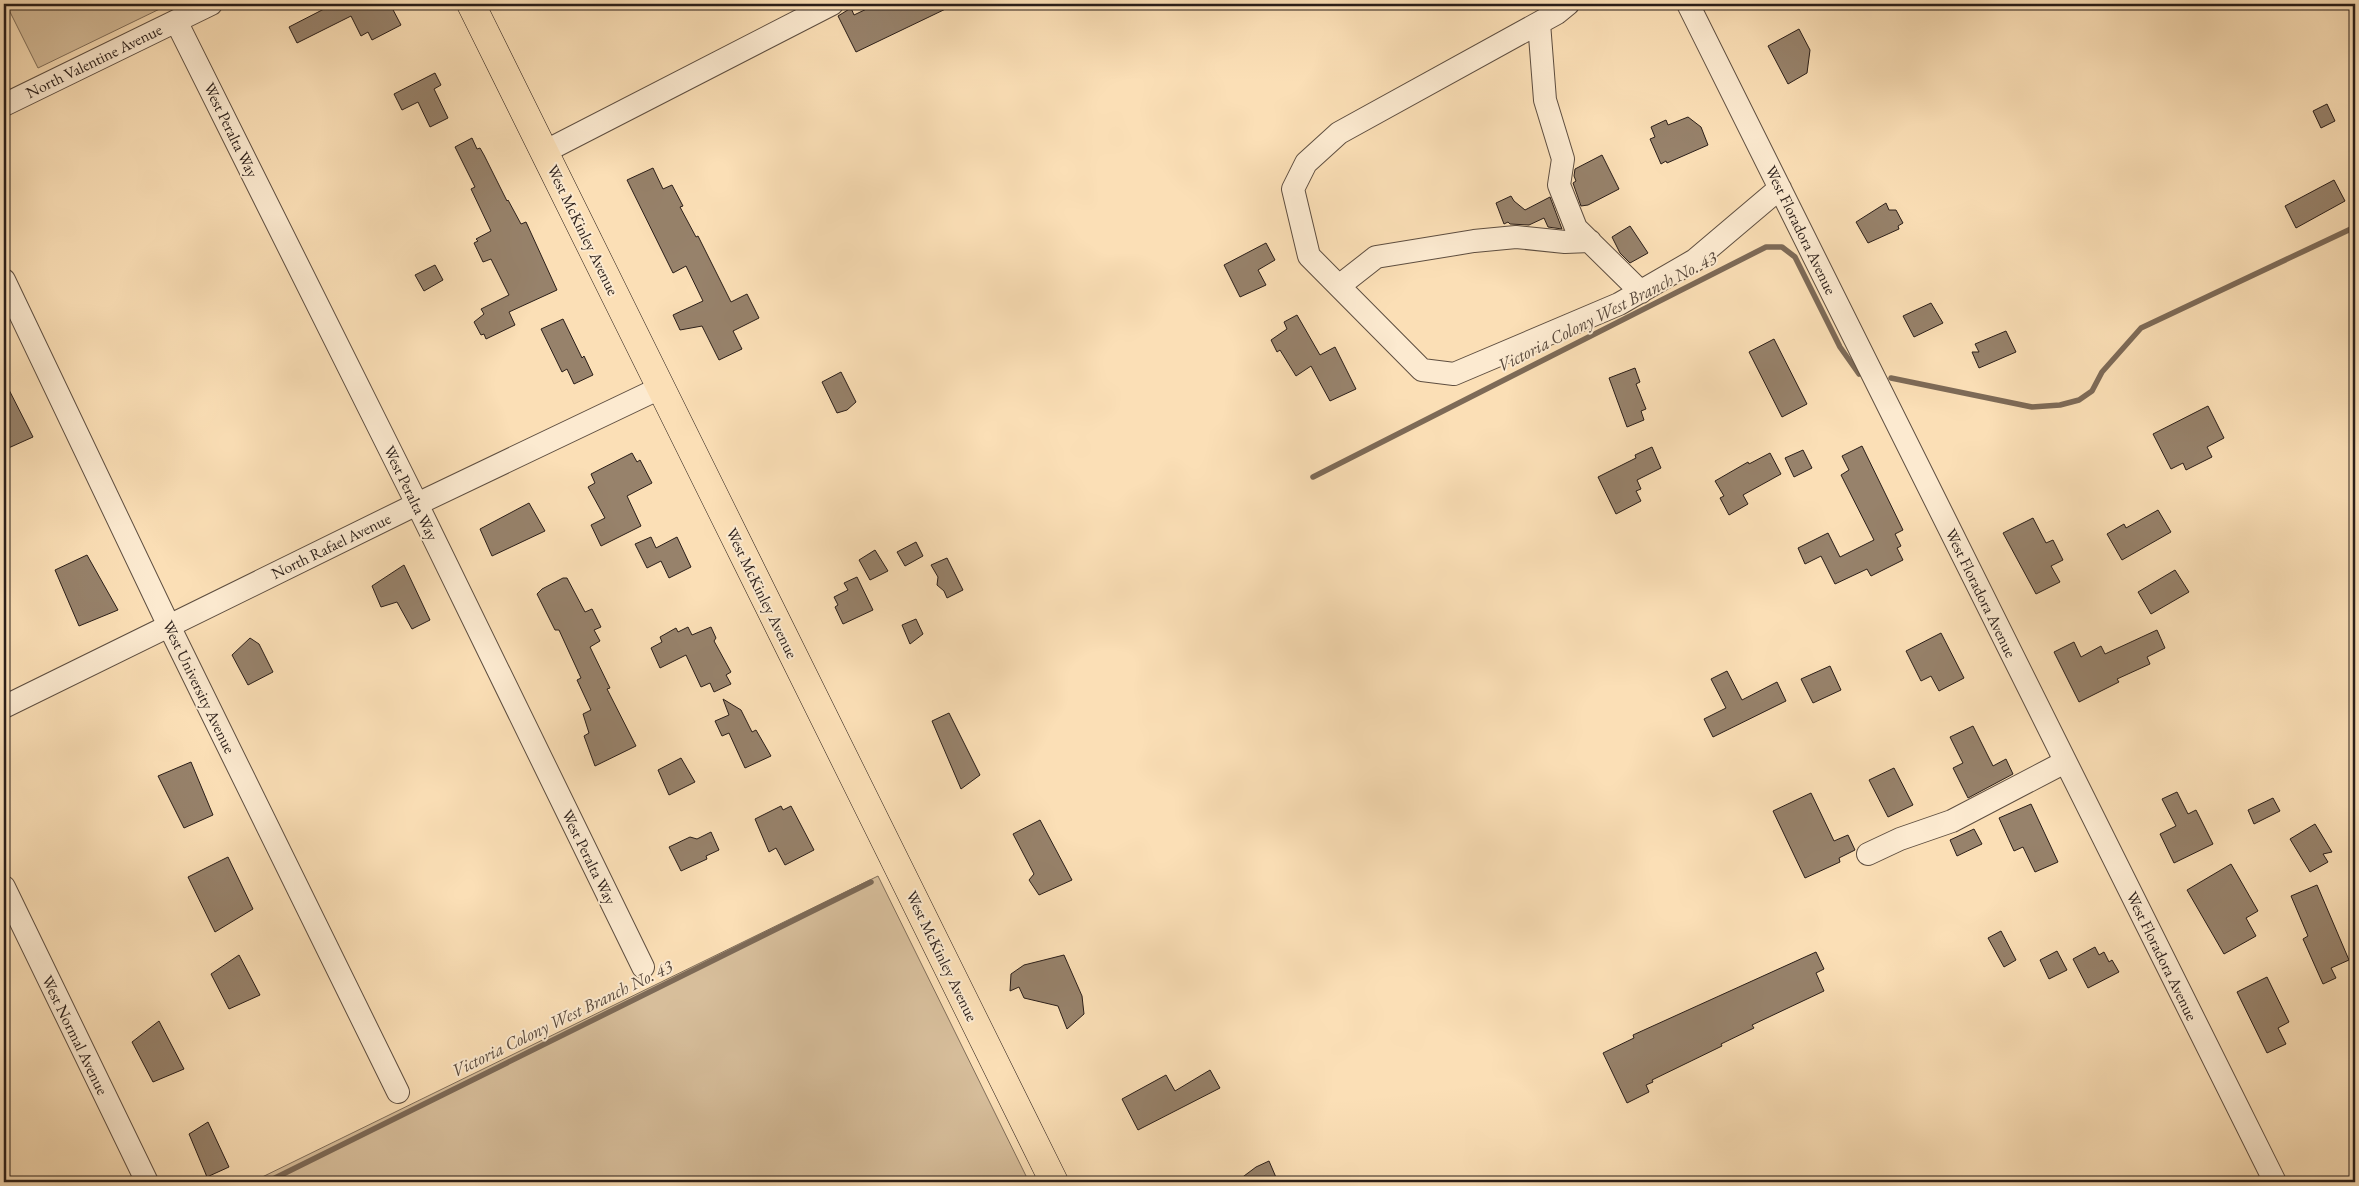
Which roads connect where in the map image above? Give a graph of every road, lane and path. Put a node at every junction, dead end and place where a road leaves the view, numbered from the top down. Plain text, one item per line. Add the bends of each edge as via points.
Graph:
1 (211, 4) edge
2 (471, 4) edge
3 (832, 4) edge
4 (1568, 4) edge
5 (1688, 4) edge
6 (176, 21) junction
7 (1539, 23) junction
8 (4, 105) edge
9 (544, 152) junction
10 (1780, 188) junction
11 (1590, 241) junction
12 (4, 280) edge
13 (1339, 286) junction
14 (1641, 292) junction
15 (660, 388) junction
16 (417, 504) junction
17 (169, 626) junction
18 (4, 707) edge
19 (2065, 762) junction
20 (1868, 854) dead end
21 (4, 887) edge
22 (643, 967) dead end
23 (398, 1092) dead end
24 (147, 1182) edge
25 (1054, 1182) edge
26 (2275, 1182) edge

1 - 6 street, North Valentine Avenue
2 - 9 main road, West McKinley Avenue
3 - 9 street
4 - 7 street
5 - 10 street, West Floradora Avenue
6 - 8 street, North Valentine Avenue
6 - 16 street, West Peralta Way
7 - 11 street via 1545,100 1563,159 1559,186 1576,228
7 - 13 street via 1339,133 1306,163 1293,189 1309,256
9 - 15 main road, West McKinley Avenue
10 - 14 street via 1695,260
10 - 19 street, West Floradora Avenue
11 - 13 street via 1516,237 1376,258
11 - 14 street
12 - 17 street, West University Avenue
13 - 14 street via 1422,370 1454,374
15 - 16 street, North Rafael Avenue
15 - 25 main road, West McKinley Avenue
16 - 17 street, North Rafael Avenue
16 - 22 street, West Peralta Way
17 - 18 street, North Rafael Avenue
17 - 23 street, West University Avenue
19 - 20 street via 1952,821
19 - 26 street, West Floradora Avenue
21 - 24 street, West Normal Avenue

